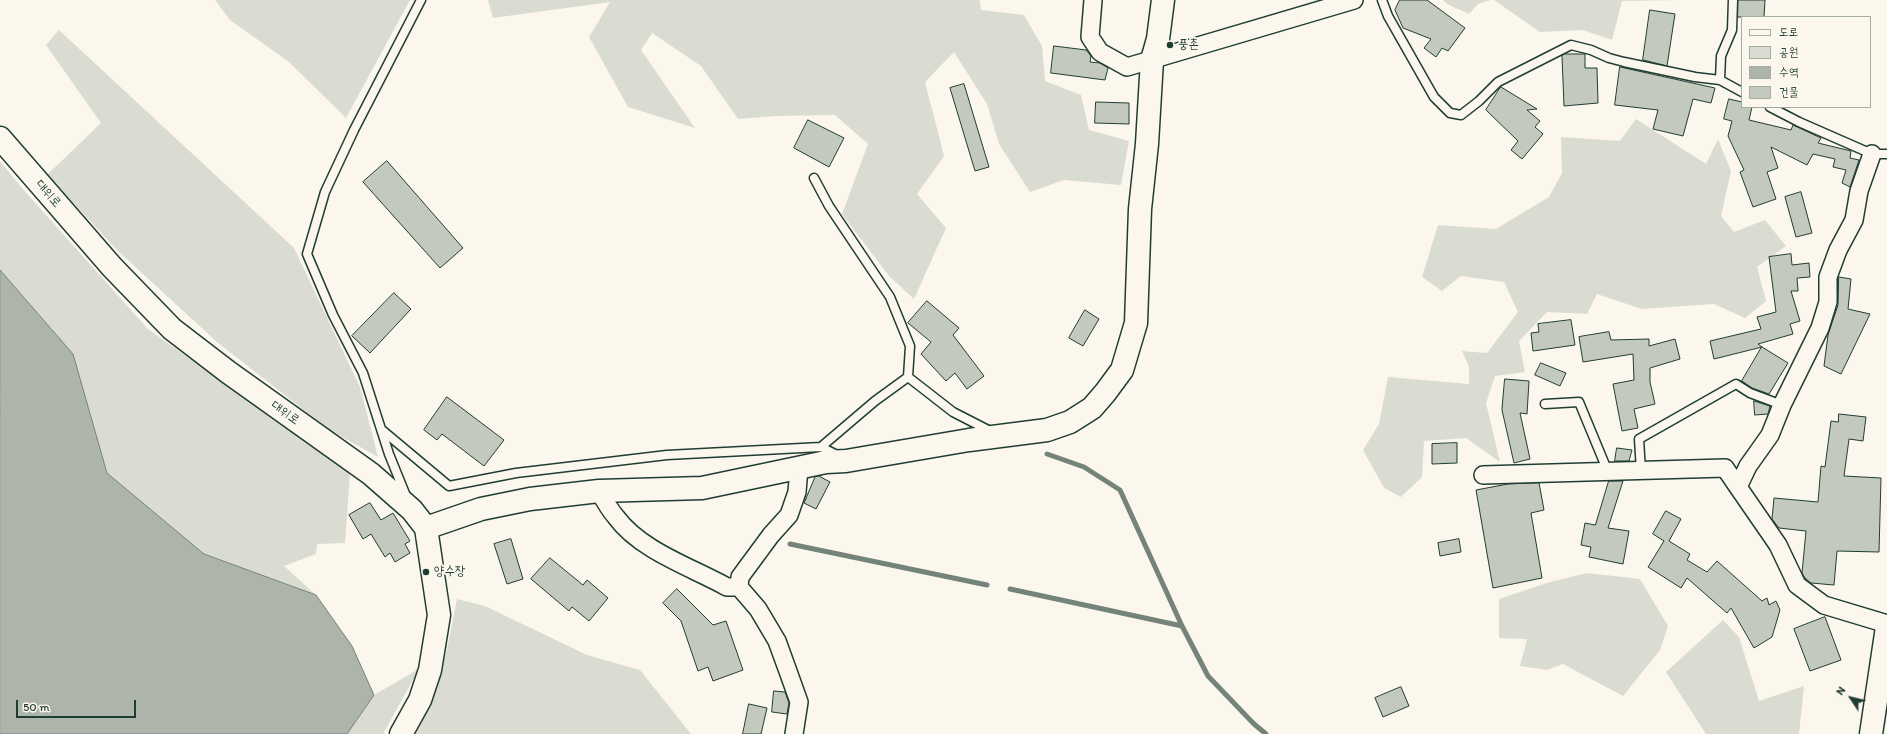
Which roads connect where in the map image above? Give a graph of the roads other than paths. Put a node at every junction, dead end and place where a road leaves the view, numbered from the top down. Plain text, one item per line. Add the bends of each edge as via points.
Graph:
1 (421, 0) edge
2 (1093, 0) edge
3 (1163, 0) edge
4 (1354, 0) edge
5 (1382, 0) edge
6 (1733, 0) edge
7 (1152, 60) junction
8 (1720, 80) junction
9 (1741, 91) edge
10 (1772, 108) edge
11 (0, 138) edge
12 (1880, 154) edge
13 (814, 178) dead end
14 (908, 377) junction
15 (1545, 404) dead end
16 (1782, 405) junction
17 (382, 430) junction
18 (1000, 436) junction
19 (821, 447) junction
20 (846, 460) junction
21 (799, 468) junction
22 (1641, 471) junction
23 (1608, 472) junction
24 (1483, 475) dead end
25 (1738, 486) junction
26 (599, 491) junction
27 (412, 510) junction
28 (426, 528) junction
29 (739, 587) junction
30 (1887, 626) edge
31 (401, 734) edge
32 (794, 734) edge
33 (1871, 734) edge

1 - 17 lane via 325,192 307,254 333,315 363,373
2 - 7 street via 1090,37 1100,52 1127,67
3 - 7 street via 1158,39
4 - 7 street
5 - 8 lane via 1388,16 1434,97 1450,113 1460,115 1498,82 1571,45 1624,62
6 - 8 lane via 1732,30 1721,56
7 - 18 street via 1140,209 1136,323 1122,370 1092,408 1070,422 1048,430
8 - 9 lane
10 - 12 lane via 1799,122
11 - 27 street, 대위로 via 112,268 172,328 228,372 371,474
12 - 16 street via 1859,191 1854,220 1838,250 1828,277 1828,302 1820,328
13 - 14 lane via 829,206 890,297 910,346
14 - 18 lane via 953,412
14 - 19 lane
15 - 23 lane via 1579,402
16 - 22 lane via 1750,393 1736,384 1639,439
16 - 25 street via 1770,435 1748,466
17 - 19 lane via 449,486 516,473 667,455
17 - 27 lane
18 - 20 street
19 - 20 lane
20 - 21 street
21 - 26 street via 702,488
21 - 29 street via 797,492 789,515 740,578
22 - 23 street
22 - 25 street via 1725,468
23 - 24 street
25 - 30 street via 1778,545 1797,585 1824,605
26 - 28 street via 530,499 481,509
26 - 29 street via 616,518 658,553 727,587
27 - 28 street, 대위로
28 - 31 street, 대위로 via 439,615 430,670 420,700
29 - 32 street via 758,609 776,641 789,674 799,702
30 - 33 street

